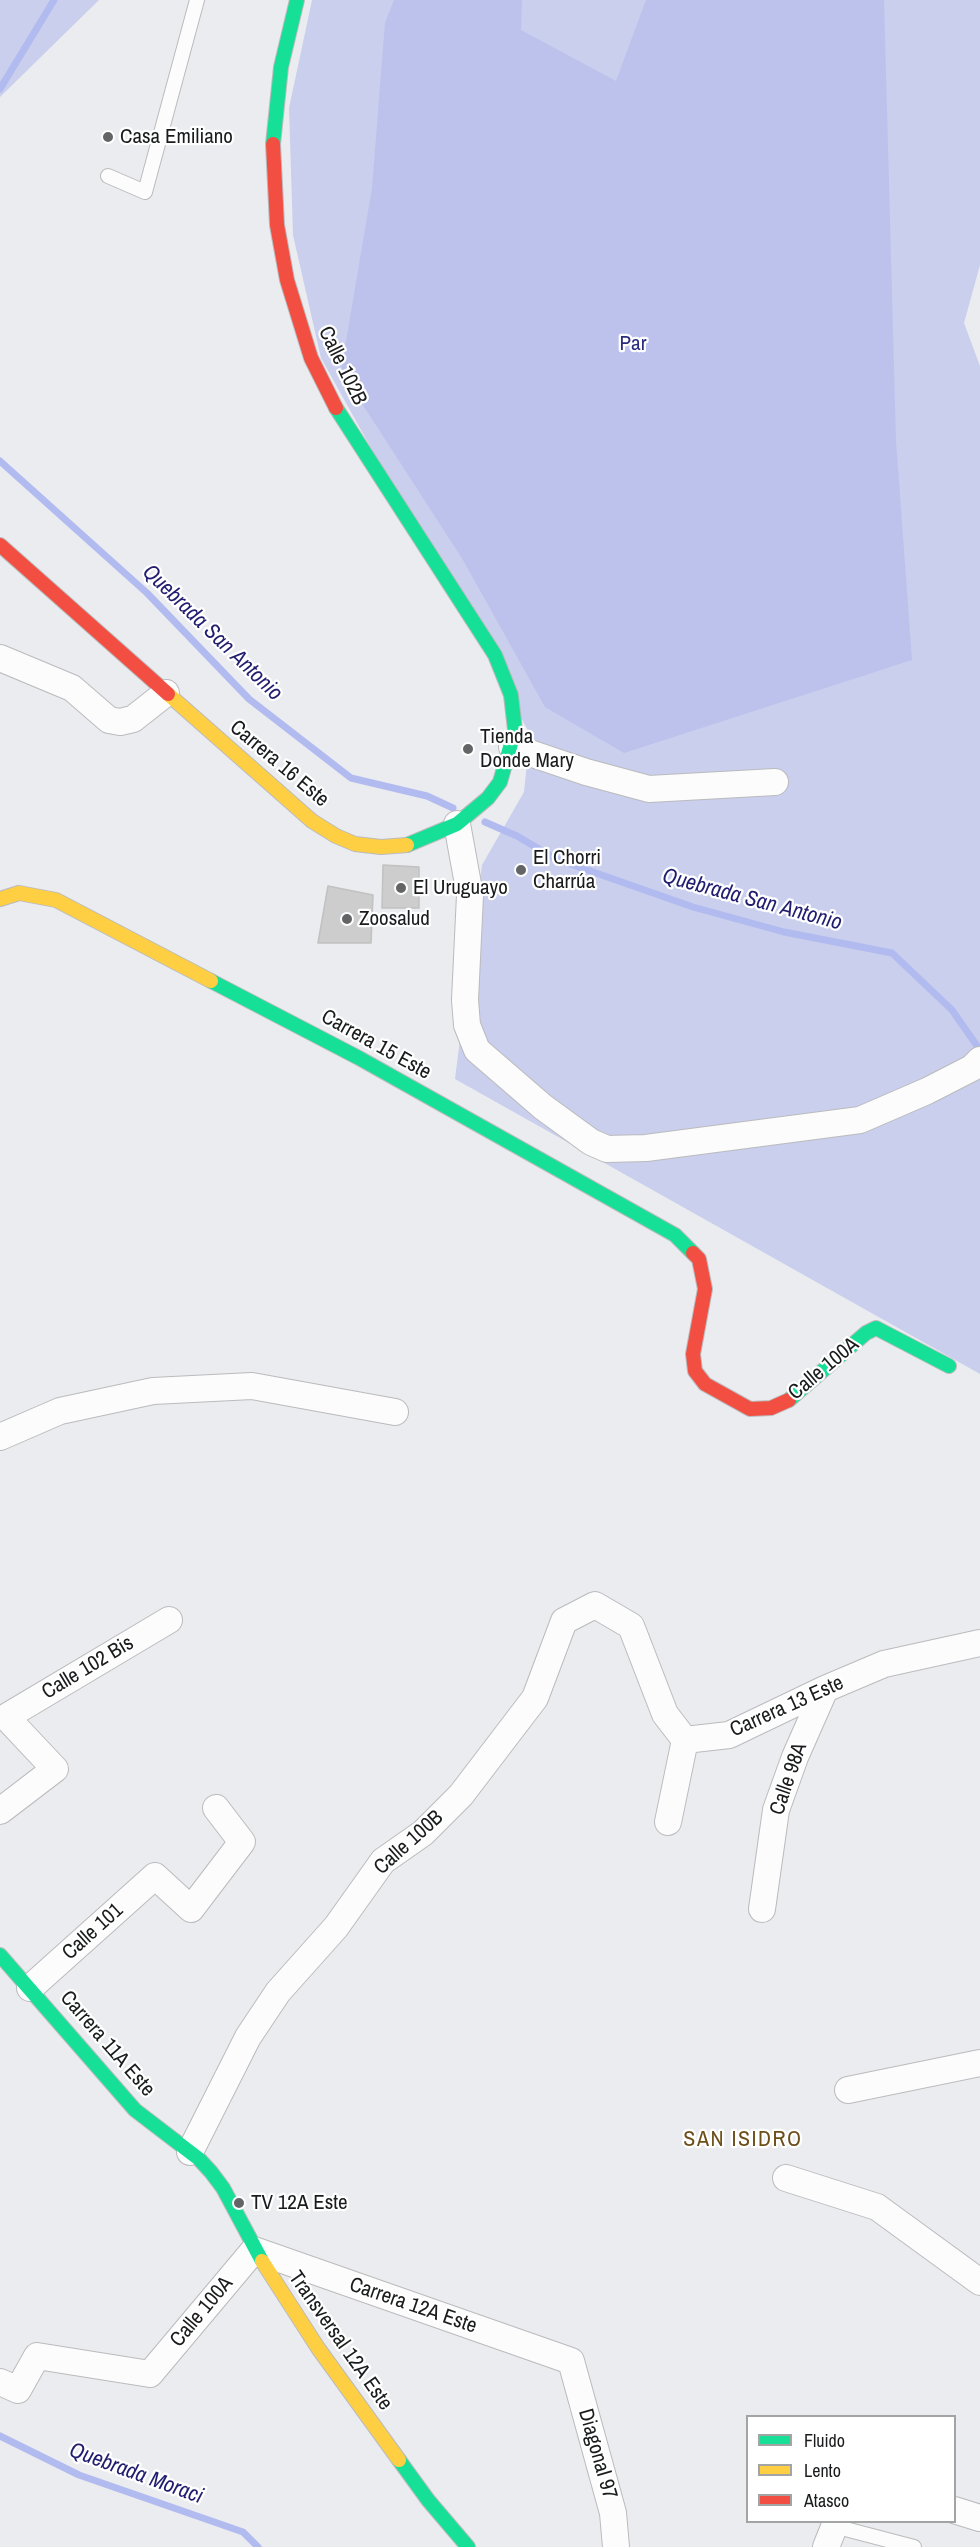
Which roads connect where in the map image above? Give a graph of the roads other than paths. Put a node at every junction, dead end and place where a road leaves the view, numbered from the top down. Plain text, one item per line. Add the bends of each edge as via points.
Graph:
1 (197, 0) edge
2 (297, 0) edge
3 (108, 176) dead end
4 (0, 546) edge
5 (0, 658) edge
6 (166, 693) junction
7 (514, 709) joint
8 (512, 747) junction
9 (775, 782) dead end
10 (457, 824) junction
11 (0, 899) edge
12 (980, 1060) edge
13 (949, 1366) dead end
14 (771, 1408) joint
15 (394, 1412) dead end
16 (0, 1437) edge
17 (169, 1620) dead end
18 (980, 1643) edge
19 (825, 1689) junction
20 (685, 1740) junction
21 (216, 1808) dead end
22 (0, 1811) edge
23 (668, 1822) dead end
24 (762, 1909) dead end
25 (0, 1955) edge
26 (30, 1988) junction
27 (980, 2063) edge
28 (848, 2091) dead end
29 (190, 2152) junction
30 (786, 2178) dead end
31 (254, 2250) junction
32 (980, 2282) edge
33 (571, 2361) joint
34 (9, 2386) edge
35 (956, 2511) edge
36 (980, 2518) edge
37 (832, 2532) edge
38 (468, 2547) edge
39 (616, 2547) edge
40 (914, 2547) edge

1 - 3 lane via 145,192
2 - 7 street, Calle 102B via 281,67 273,145 277,225 299,324 330,398 495,655
4 - 6 street, Carrera 16 Este
5 - 6 street via 72,688 109,720 133,718
6 - 10 street, Carrera 16 Este via 292,805 336,836 355,844 407,845
7 - 8 street, Carrera 16 Este
8 - 9 street via 649,789
8 - 10 street, Carrera 16 Este via 500,782 488,798
10 - 12 street via 470,895 467,1025 477,1050 591,1142 607,1149 646,1148 860,1120 927,1091
11 - 14 street, Carrera 15 Este via 19,893 56,900 358,1058 675,1236 699,1259 705,1289 693,1354 695,1371 705,1384 750,1409
13 - 14 street, Calle 100A via 876,1328 789,1400
15 - 16 street via 252,1386 153,1391 60,1411
17 - 22 street, Calle 102 Bis via 6,1717 55,1769
18 - 19 street, Carrera 13 Este via 884,1664
19 - 20 street, Carrera 13 Este via 729,1735
19 - 24 street, Calle 98A via 776,1810
20 - 23 street
20 - 29 street, Calle 100B via 665,1714 631,1626 595,1605 564,1621 536,1698 461,1795 423,1833 383,1861 336,1927 278,1992 248,2037
21 - 26 street, Calle 101 via 242,1842 191,1909 155,1876
25 - 26 street, Carrera 11A Este
26 - 29 street, Carrera 11A Este via 128,2104
27 - 28 street
29 - 31 street, Transversal 12A Este via 223,2188
30 - 32 street via 877,2207
31 - 33 street, Carrera 12A Este
31 - 34 street, Calle 100A via 150,2374 36,2356
31 - 38 street, Transversal 12A Este via 379,2435
33 - 39 street, Diagonal 97 via 613,2513
35 - 36 street
37 - 40 lane

